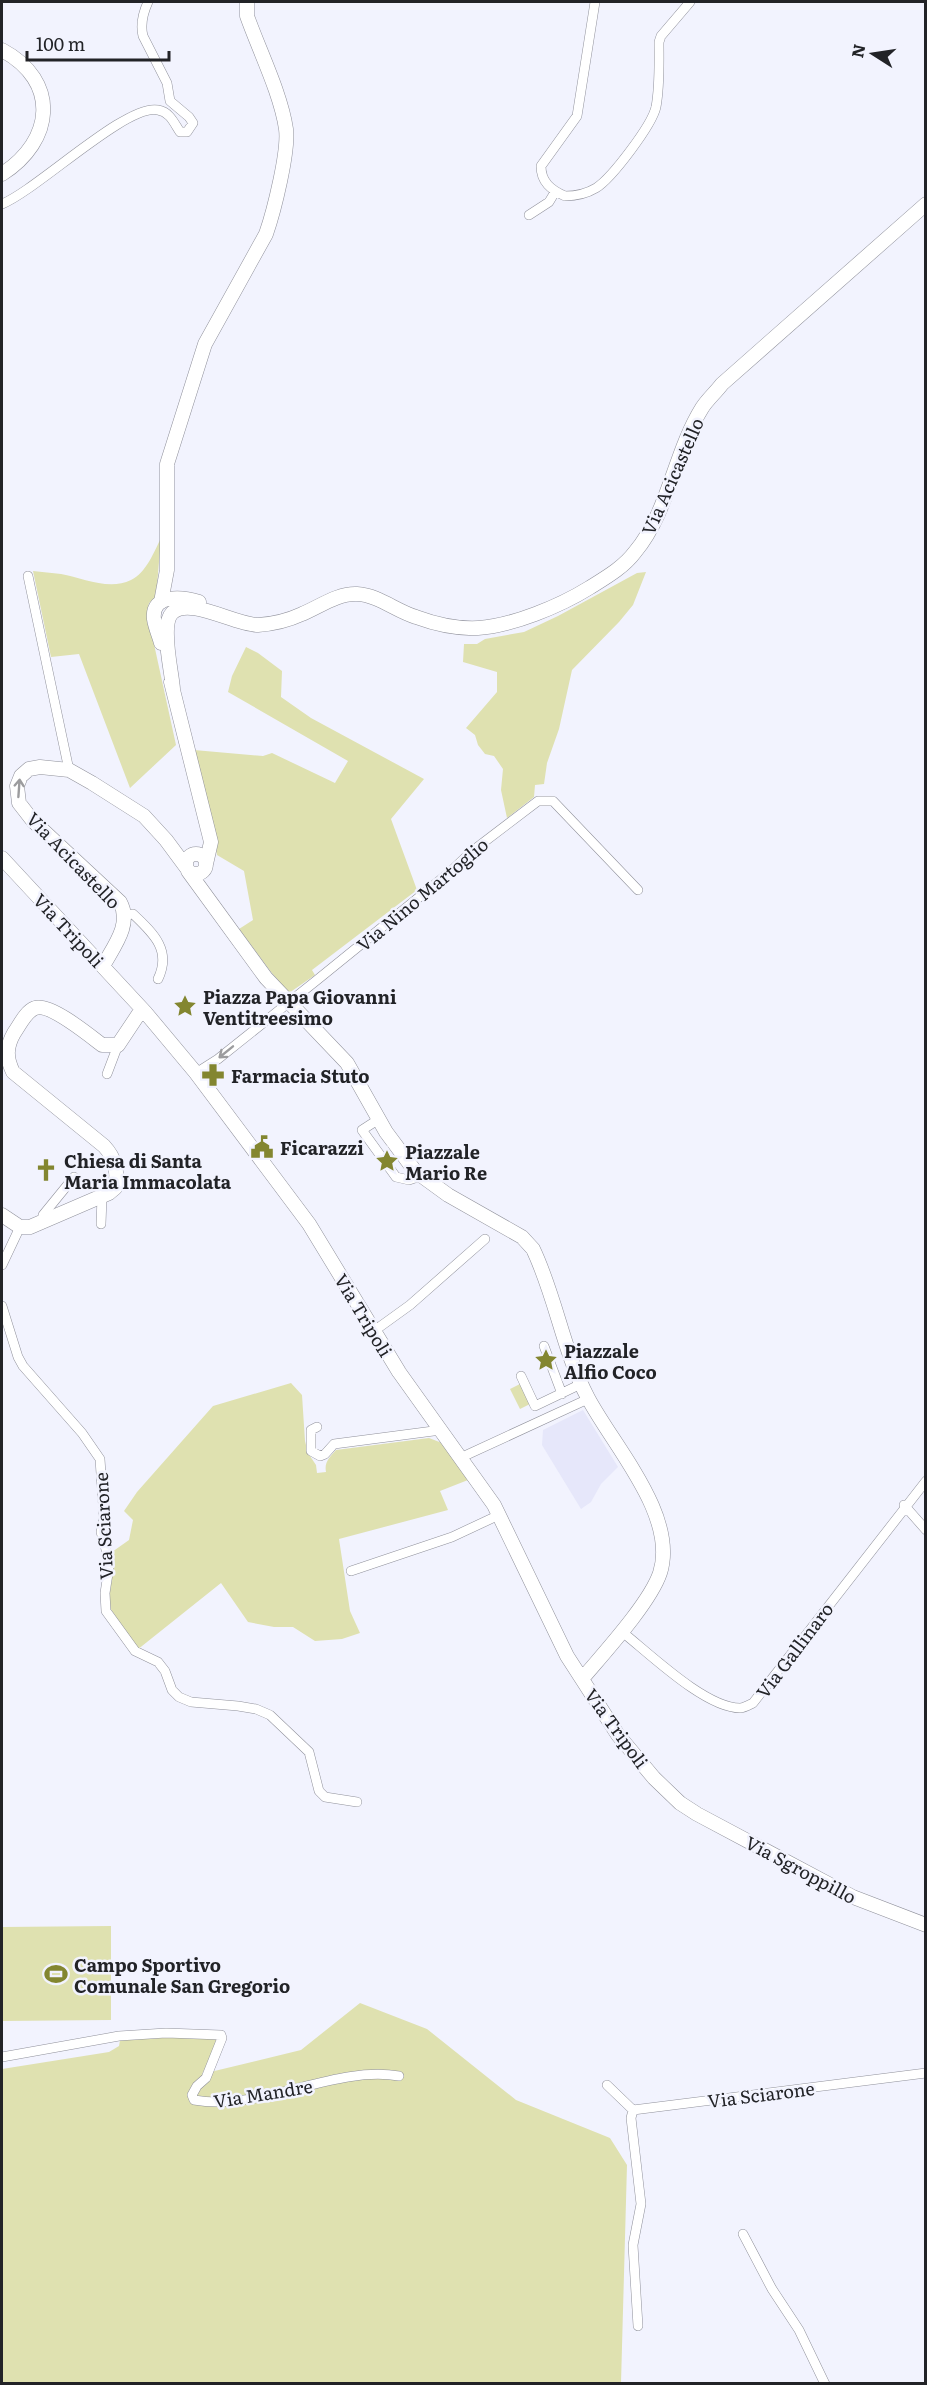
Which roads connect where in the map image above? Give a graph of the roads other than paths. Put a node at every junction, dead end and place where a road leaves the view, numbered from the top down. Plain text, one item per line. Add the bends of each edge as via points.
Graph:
1 (148, 2) edge
2 (247, 2) edge
3 (595, 2) edge
4 (690, 2) edge
5 (2, 50) edge
6 (2, 174) edge
7 (555, 192) junction
8 (2, 204) edge
9 (926, 204) edge
10 (529, 214) dead end
11 (28, 576) dead end
12 (167, 600) junction
13 (232, 620) junction
14 (171, 669) junction
15 (173, 688) junction
16 (69, 770) junction
17 (2, 858) edge
18 (196, 866) junction
19 (638, 890) dead end
20 (124, 915) junction
21 (103, 966) junction
22 (158, 979) dead end
23 (288, 1002) junction
24 (142, 1009) junction
25 (118, 1046) junction
26 (196, 1073) junction
27 (107, 1074) dead end
28 (379, 1119) junction
29 (421, 1176) junction
30 (74, 1178) dead end
31 (102, 1197) junction
32 (2, 1215) edge
33 (44, 1222) junction
34 (101, 1224) dead end
35 (20, 1227) junction
36 (485, 1239) dead end
37 (2, 1265) edge
38 (2, 1306) edge
39 (374, 1331) junction
40 (544, 1346) dead end
41 (521, 1376) dead end
42 (581, 1384) junction
43 (562, 1394) junction
44 (588, 1399) junction
45 (317, 1427) dead end
46 (441, 1430) junction
47 (460, 1458) junction
48 (926, 1481) edge
49 (904, 1506) junction
50 (499, 1515) junction
51 (926, 1530) edge
52 (351, 1571) dead end
53 (621, 1631) junction
54 (582, 1679) junction
55 (357, 1802) dead end
56 (680, 1803) joint
57 (926, 1924) edge
58 (2, 2057) edge
59 (926, 2073) edge
60 (399, 2076) dead end
61 (607, 2085) dead end
62 (633, 2110) junction
63 (743, 2234) dead end
64 (638, 2326) dead end
65 (825, 2384) edge

1 - 8 street via 141,28 143,36 167,83 170,102 189,117 191,129 180,132 169,114 160,110 140,112
2 - 12 street via 247,16 282,111 284,153 266,234 205,344 167,464
3 - 7 street via 578,116 541,166 541,174
4 - 7 street via 661,36 655,109 621,163 604,182 587,192 565,196
5 - 6 street via 30,72 42,93 44,112 27,152
7 - 10 street via 540,210
9 - 13 street, Via Acicastello via 722,384 702,407 647,537 620,568 570,598 516,620 480,628 414,617 368,595 353,594 285,620 256,625
11 - 16 street
12 - 13 street via 200,602
12 - 14 street via 161,624
12 - 15 street via 156,607 154,619
13 - 14 street via 193,608 173,612 166,628
14 - 15 street
15 - 18 street via 211,849
16 - 18 street, Via Acicastello via 144,816
20 -> 16 street, Via Acicastello via 120,902 33,821 19,803 17,786 29,769
17 - 21 street, Via Tripoli
18 - 23 street via 213,905
19 - 23 street, Via Nino Martoglio via 553,801 538,801
20 - 21 street, Via Acicastello via 121,934
20 - 22 street via 133,914 157,940 164,957
21 - 24 street, Via Tripoli
23 -> 26 street, Via Nino Martoglio
23 - 28 street via 347,1063
24 - 25 street
24 - 26 street, Via Tripoli
25 - 27 street
25 - 31 street via 102,1045 43,1007 28,1012 7,1050 13,1072 112,1155 116,1164 115,1188
26 - 39 street, Via Tripoli via 309,1224
28 - 29 street
28 - 29 street via 362,1130 396,1177 409,1180
29 - 42 street via 522,1237 534,1249
30 - 33 street via 43,1215
31 - 33 street
31 - 34 street
32 - 35 street
33 - 35 street
35 - 37 street
36 - 39 street
38 - 55 street, Via Sciarone via 23,1366 100,1459 104,1518 100,1532 109,1567 106,1611 135,1651 158,1662 179,1697 191,1702 256,1709 270,1715 309,1752 319,1791 325,1797
39 - 46 street, Via Tripoli
40 - 43 street
41 - 43 street via 535,1407
42 - 43 street
42 - 44 street
44 - 47 street
44 - 53 street via 649,1499 663,1536 659,1574 642,1605
45 - 46 street via 309,1437 311,1451 320,1456 334,1444
46 - 47 street, Via Tripoli
47 - 50 street, Via Tripoli
48 - 49 street, Via Gallinaro
49 - 51 street
49 - 53 street, Via Gallinaro via 747,1706 728,1706 703,1696
50 - 52 street via 452,1537
50 - 54 street, Via Tripoli
53 - 54 street
54 - 56 street, Via Tripoli via 618,1735
56 - 57 street, Via Sgroppillo via 853,1897
58 - 60 street, Via Mandre via 119,2036 221,2035 206,2078 192,2095 194,2100 217,2103 365,2076
59 - 62 street, Via Sciarone
61 - 62 street
62 - 64 street via 640,2204 633,2245
63 - 65 street via 799,2330

